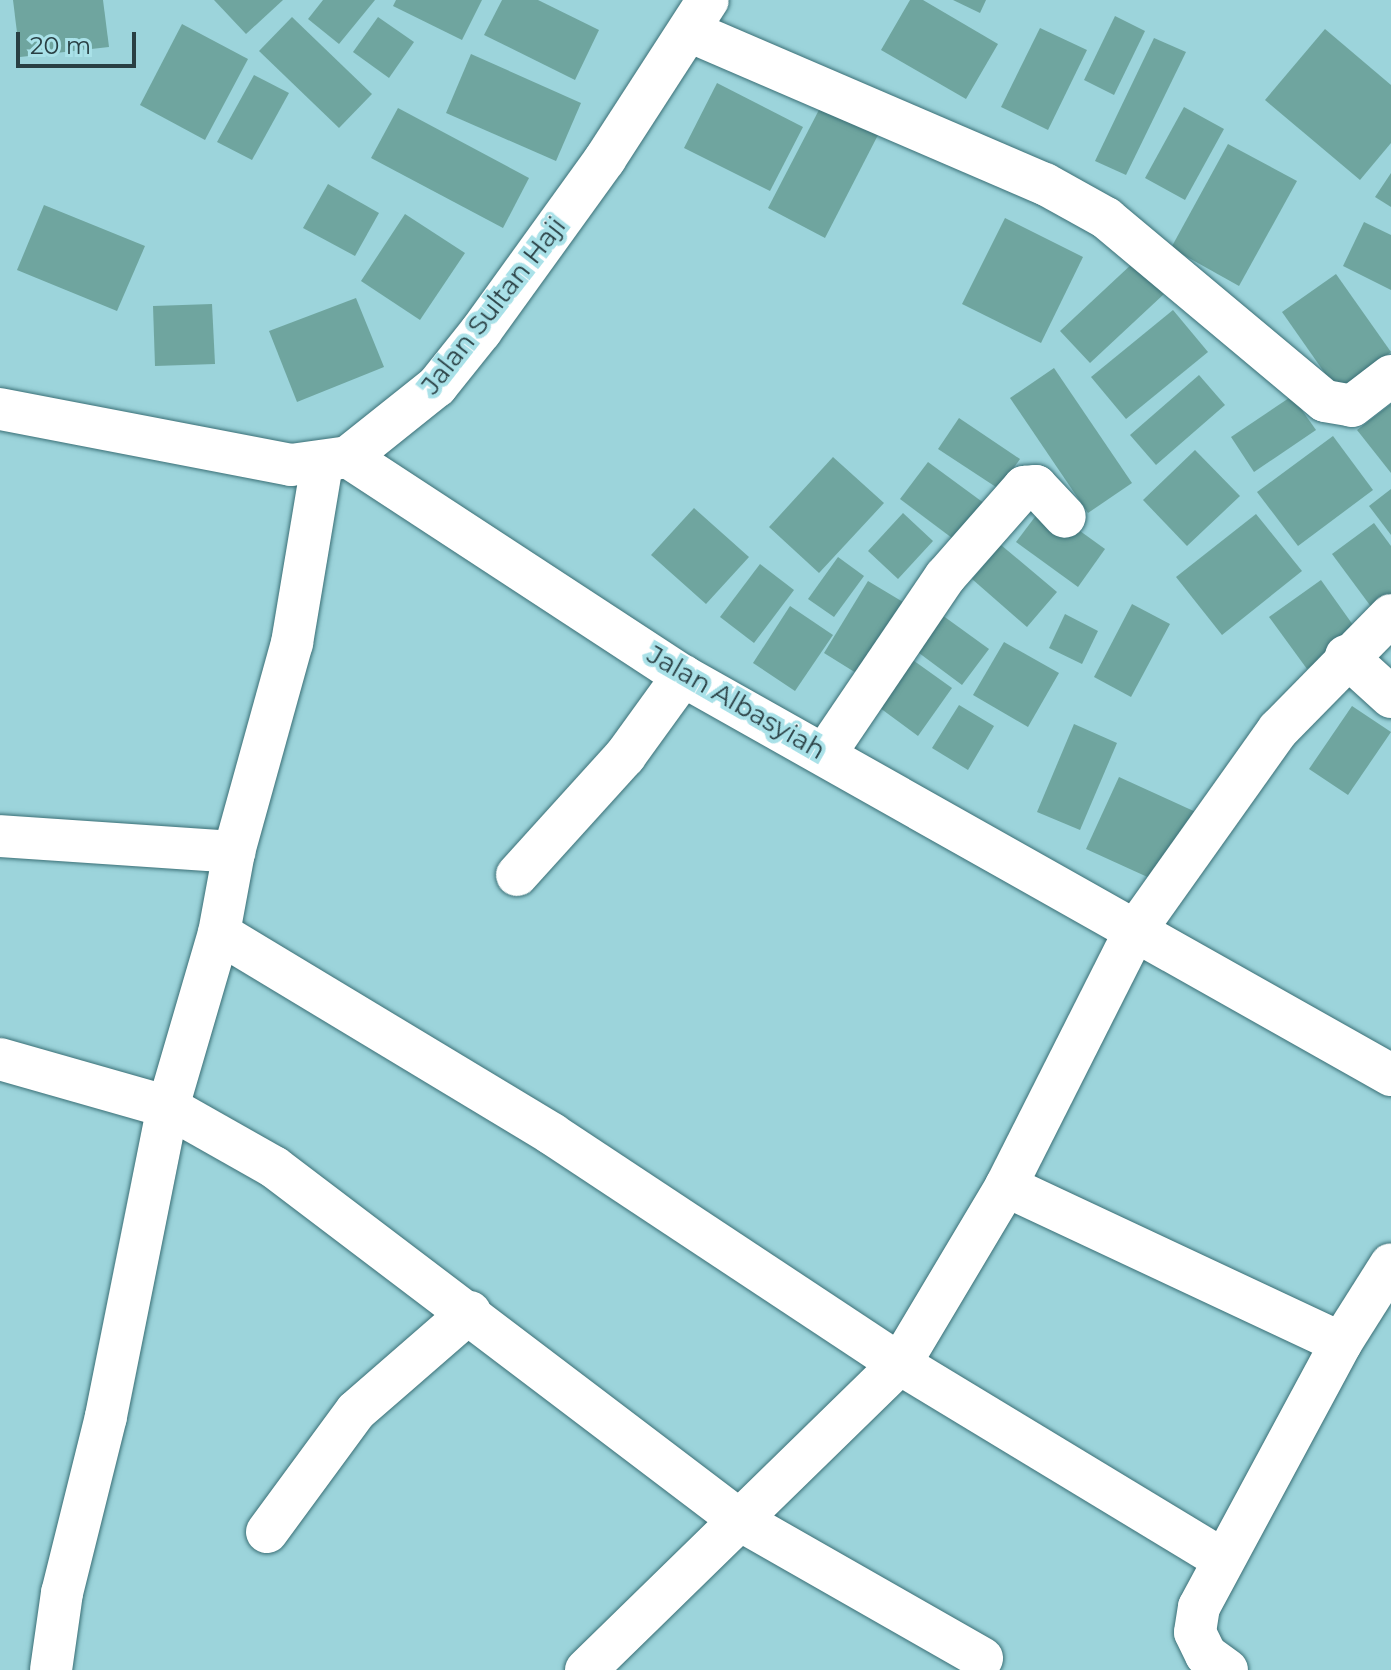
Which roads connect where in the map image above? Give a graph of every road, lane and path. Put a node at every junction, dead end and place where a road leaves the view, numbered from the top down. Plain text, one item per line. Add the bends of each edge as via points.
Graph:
1 (699, 15) edge
2 (1391, 376) edge
3 (0, 409) edge
4 (335, 460) junction
5 (1065, 517) dead end
6 (1391, 615) edge
7 (1346, 656) junction
8 (683, 676) junction
9 (1391, 697) edge
10 (825, 754) junction
11 (0, 836) edge
12 (234, 852) junction
13 (517, 875) dead end
14 (1135, 931) junction
15 (219, 933) junction
16 (0, 1059) edge
17 (1391, 1075) edge
18 (168, 1107) junction
19 (1006, 1186) junction
20 (1391, 1264) edge
21 (470, 1312) junction
22 (1341, 1343) junction
23 (900, 1364) junction
24 (738, 1519) junction
25 (267, 1532) dead end
26 (1222, 1559) junction
27 (982, 1658) dead end
28 (51, 1670) edge
29 (586, 1670) edge
30 (1227, 1670) edge

1 - 2 street via 1106,218 1325,401 1352,406
1 - 4 street, Jalan Sultan Haji via 538,256 446,375
3 - 4 street via 291,465
4 - 8 street, Jalan Albasyiah
4 - 12 street via 292,643
5 - 10 street via 1036,486 1024,487 945,577
6 - 7 street
7 - 9 street
7 - 14 street via 1278,730
8 - 10 street, Jalan Albasyiah
8 - 13 street via 625,756
10 - 14 street, Jalan Albasyiah
11 - 12 street
12 - 15 street
14 - 17 street, Jalan Albasyiah
14 - 19 street
15 - 18 street
15 - 23 street via 552,1134
16 - 18 street
18 - 21 street via 274,1167
18 - 28 street via 106,1416 62,1593
19 - 22 street
19 - 23 street
20 - 22 street
21 - 24 street
21 - 25 street via 356,1411
22 - 26 street
23 - 24 street
23 - 26 street
24 - 27 street
24 - 29 street
26 - 30 street via 1199,1607 1195,1632 1206,1655

